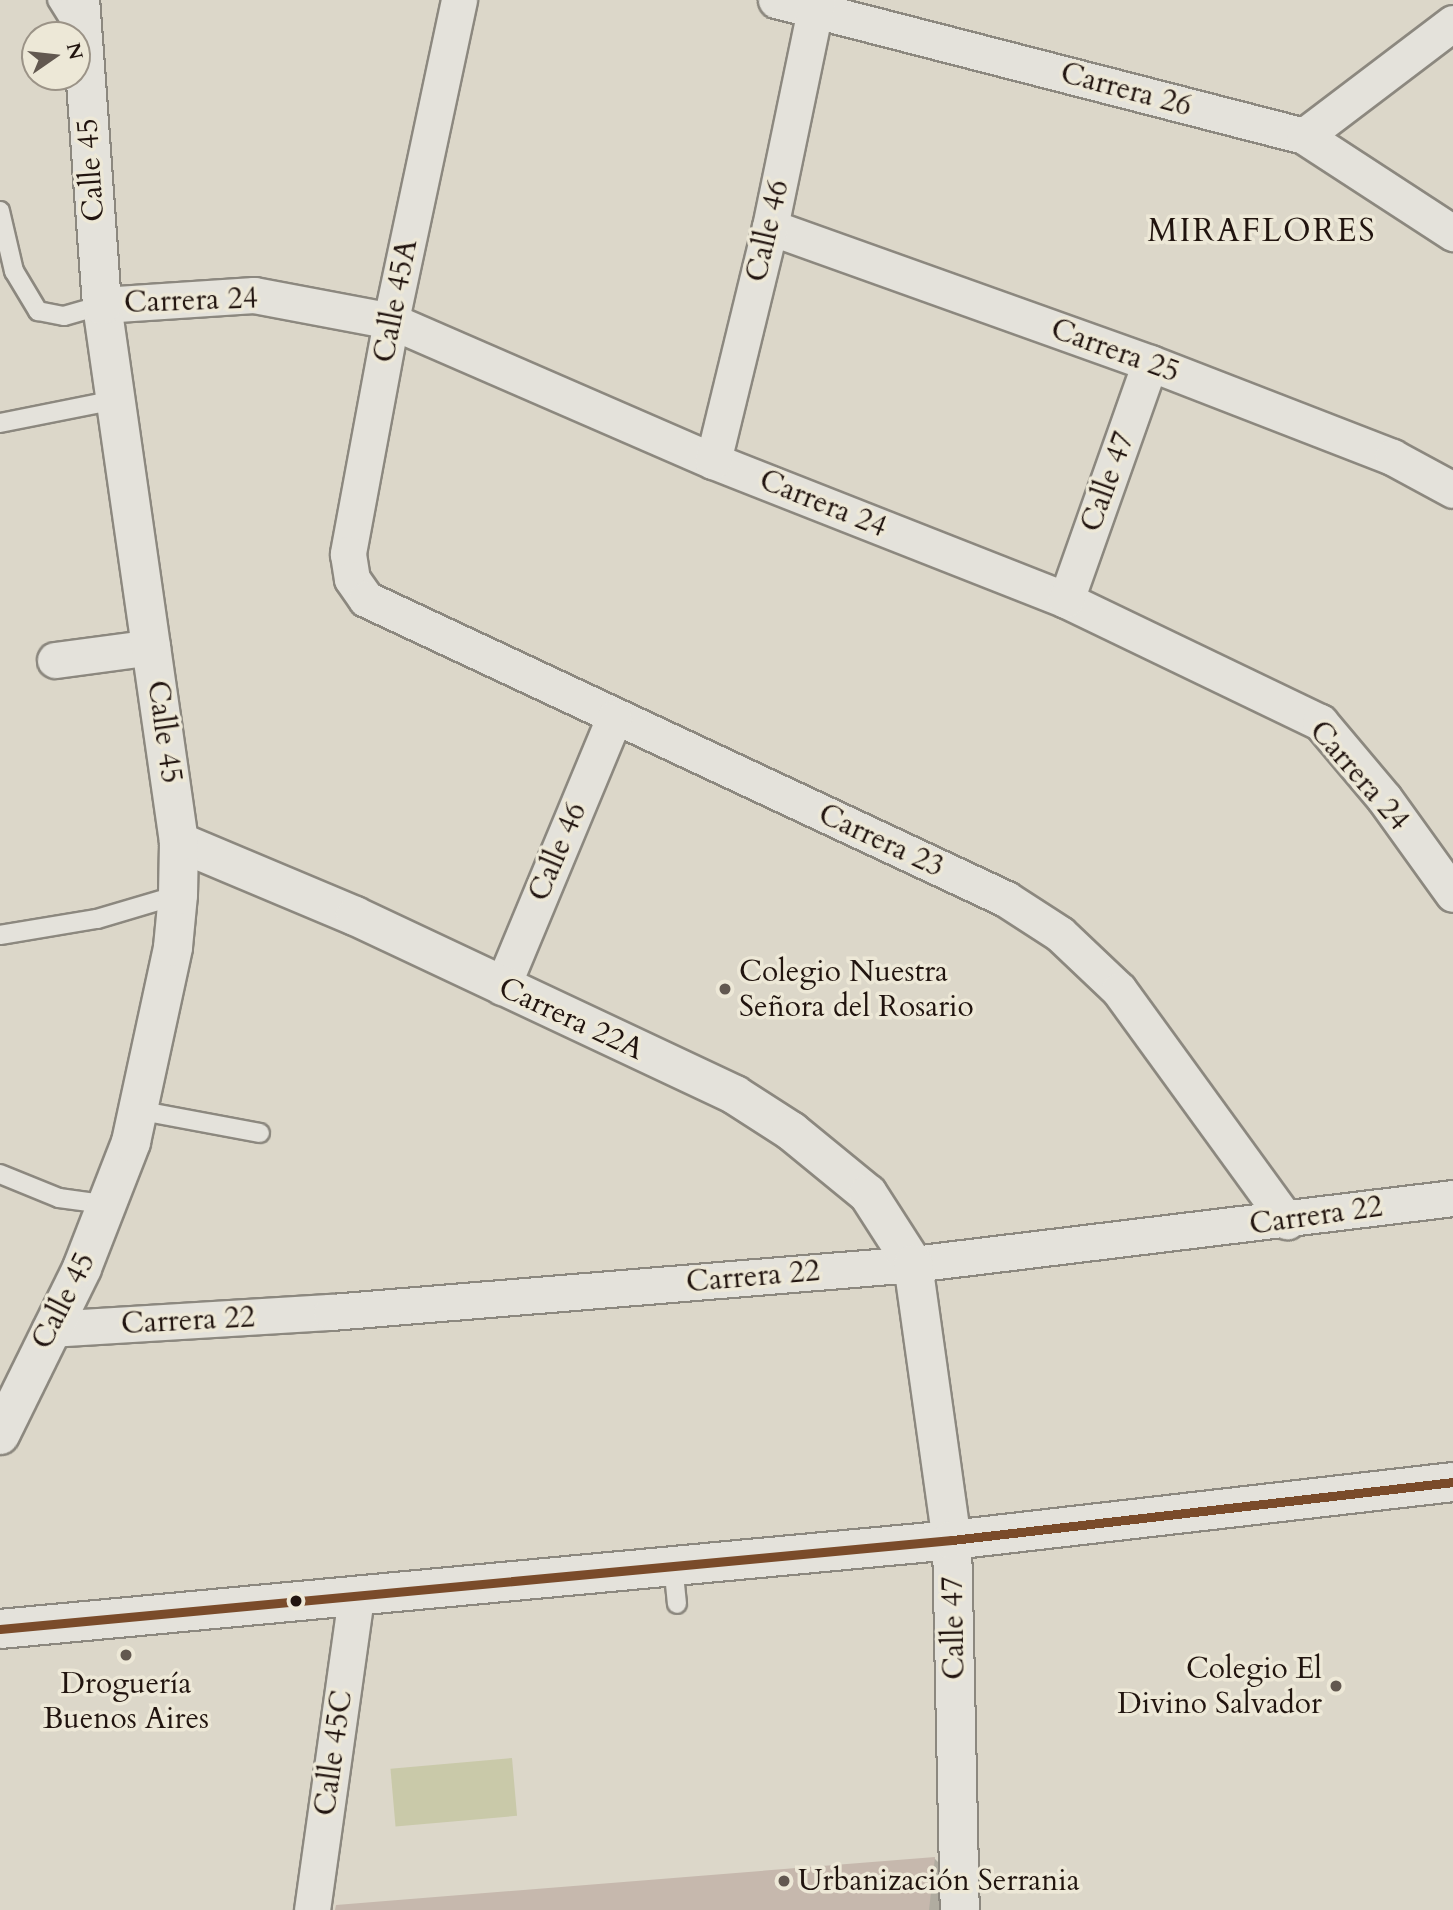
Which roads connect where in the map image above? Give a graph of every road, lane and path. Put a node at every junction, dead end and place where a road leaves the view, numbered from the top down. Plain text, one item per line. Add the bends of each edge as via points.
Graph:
1 (57, 0) edge
2 (80, 0) edge
3 (459, 0) edge
4 (776, 0) edge
5 (816, 5) edge
6 (70, 21) edge
7 (82, 21) edge
8 (1453, 23) edge
9 (87, 91) edge
10 (1304, 136) junction
11 (0, 211) edge
12 (770, 228) junction
13 (1453, 233) edge
14 (102, 304) junction
15 (391, 321) junction
16 (1150, 363) junction
17 (116, 400) junction
18 (0, 422) edge
19 (713, 461) junction
20 (1453, 490) edge
21 (366, 598) joint
22 (1066, 600) junction
23 (152, 647) junction
24 (55, 660) dead end
25 (614, 718) junction
26 (179, 842) junction
27 (1453, 894) edge
28 (177, 895) junction
29 (0, 935) edge
30 (502, 987) junction
31 (137, 1110) junction
32 (260, 1133) dead end
33 (0, 1174) edge
34 (1453, 1198) edge
35 (110, 1205) junction
36 (1287, 1221) junction
37 (913, 1264) junction
38 (50, 1329) junction
39 (0, 1435) edge
40 (1453, 1482) edge
41 (952, 1540) junction
42 (673, 1564) junction
43 (356, 1597) junction
44 (677, 1604) dead end
45 (0, 1629) edge
46 (312, 1910) edge
47 (960, 1910) edge

1 - 6 lane
2 - 7 street, Calle 45
3 - 15 street, Calle 45A
4 - 5 street, Carrera 26
5 - 10 street, Carrera 26
5 - 12 street, Calle 46
8 - 10 street
9 - 14 street, Calle 45
10 - 13 street, Carrera 26
11 - 14 lane via 14,271 38,311 64,317
12 - 16 street, Carrera 25
12 - 19 street, Calle 46
14 - 15 street, Carrera 24 via 254,295
14 - 17 street, Calle 45
15 - 19 street, Carrera 24
15 - 21 street, Calle 45A via 348,554 352,579
16 - 20 street, Carrera 25 via 1392,457
16 - 22 street, Calle 47
17 - 18 lane
17 - 23 street, Calle 45
19 - 22 street, Carrera 24
21 - 25 street, Carrera 23
22 - 27 street, Carrera 24 via 1255,686 1320,722 1384,798
23 - 24 street
23 - 26 street, Calle 45
25 - 30 street, Calle 46
25 - 36 street, Carrera 23 via 1006,899 1060,934 1119,990
26 - 28 street, Calle 45
26 - 30 street, Carrera 22A via 355,916
28 - 29 lane via 97,919
28 - 31 street, Calle 45 via 173,947
30 - 37 street, Carrera 22A via 735,1095 791,1131 868,1194
31 - 32 lane
31 - 35 street, Calle 45
33 - 35 lane via 59,1198
34 - 36 street, Carrera 22
35 - 38 street, Calle 45
36 - 37 street, Carrera 22
37 - 38 street, Carrera 22 via 331,1312
37 - 41 street, Calle 47
38 - 39 street, Calle 45
40 - 41 street
41 - 42 street
41 - 47 street, Calle 47
42 - 43 street
42 - 44 lane
43 - 45 street
43 - 46 street, Calle 45C

